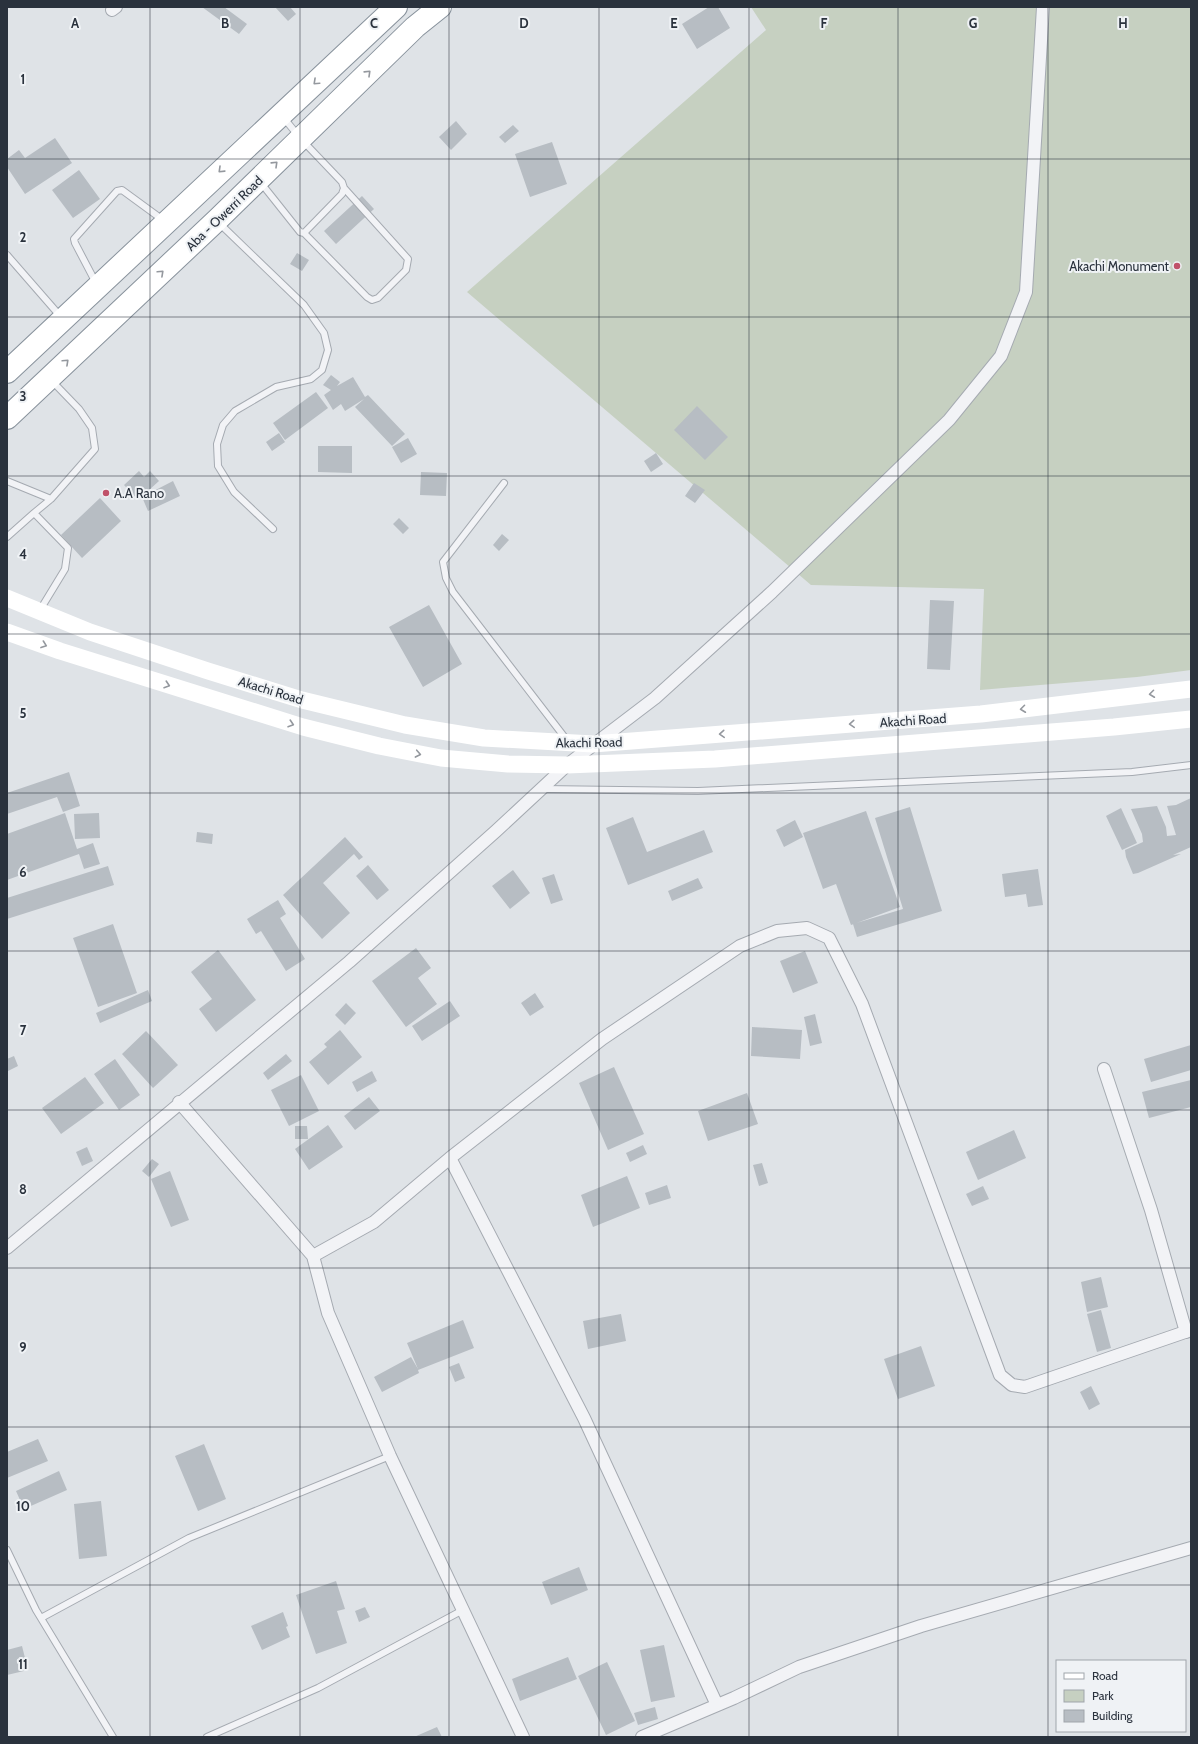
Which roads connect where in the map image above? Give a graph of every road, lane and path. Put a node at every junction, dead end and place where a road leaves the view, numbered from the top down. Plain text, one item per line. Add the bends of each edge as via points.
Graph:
1 (396, 7) edge
2 (440, 7) edge
3 (1043, 7) edge
4 (281, 115) junction
5 (300, 139) junction
6 (258, 180) junction
7 (344, 188) junction
8 (217, 220) junction
9 (166, 222) junction
10 (304, 233) junction
11 (7, 255) edge
12 (98, 286) junction
13 (63, 319) junction
14 (7, 372) edge
15 (49, 378) junction
16 (7, 418) edge
17 (7, 481) edge
18 (504, 484) dead end
19 (51, 499) junction
20 (34, 513) junction
21 (273, 529) dead end
22 (7, 537) edge
23 (7, 598) edge
24 (39, 611) junction
25 (7, 632) edge
26 (1191, 689) edge
27 (1191, 719) edge
28 (570, 744) junction
29 (593, 744) junction
30 (567, 765) junction
31 (1191, 765) edge
32 (542, 789) junction
33 (1104, 1069) dead end
34 (180, 1102) junction
35 (450, 1158) junction
36 (7, 1248) edge
37 (313, 1256) junction
38 (1188, 1331) edge
39 (390, 1456) junction
40 (1191, 1548) edge
41 (7, 1550) edge
42 (464, 1609) junction
43 (41, 1618) junction
44 (717, 1705) junction
45 (113, 1737) edge
46 (207, 1737) edge
47 (524, 1737) edge
48 (642, 1737) edge

1 -> 4 highway
5 -> 2 highway, Aba - Owerri Road via 415,27
3 - 29 street via 1026,292 1001,356 949,420 772,592 654,698
4 - 5 lane
4 -> 9 highway
6 -> 5 highway, Aba - Owerri Road
5 - 7 lane via 342,182
6 - 8 highway, Aba - Owerri Road
6 - 10 lane via 300,232
7 - 10 lane via 342,194
7 - 10 lane via 408,259 406,270 378,298 372,300 367,298
15 -> 8 highway, Aba - Owerri Road
8 - 21 lane via 304,305 324,332 327,344 328,350 322,370 311,379 276,387 235,411 223,425 217,444 218,466 234,492
9 - 12 highway
9 - 12 lane via 122,190 117,191 74,239
11 - 13 lane
12 - 13 highway
13 - 14 highway
15 - 16 highway, Aba - Owerri Road
15 - 19 lane via 79,409 92,428 95,449
17 - 19 lane
18 - 28 lane via 443,562 446,578 453,592
19 - 20 lane
20 - 22 lane
20 - 24 lane via 68,548 65,569
23 - 24 main road, Akachi Road
24 - 28 main road, Akachi Road via 90,632 208,672 302,700 405,725 484,738
25 -> 30 main road, Akachi Road via 303,727 379,746 441,758 508,764
26 -> 29 main road, Akachi Road via 981,714
27 - 30 main road, Akachi Road via 804,753
28 - 29 main road, Akachi Road
29 - 30 street
30 - 32 street
31 - 32 lane via 1132,772 698,791
32 - 34 street via 349,962
33 - 38 street
34 - 36 street
34 - 37 street
35 - 37 street via 374,1222
35 - 38 street via 602,1039 740,946 777,931 807,928 829,938 862,1004 1000,1375 1012,1385 1024,1387
35 - 44 street via 584,1418
37 - 39 street via 328,1312
39 - 42 street
39 - 43 lane via 189,1538
40 - 44 street via 914,1629 799,1667
41 - 43 lane
42 - 46 lane via 318,1688
42 - 47 street
43 - 45 lane
44 - 48 street

